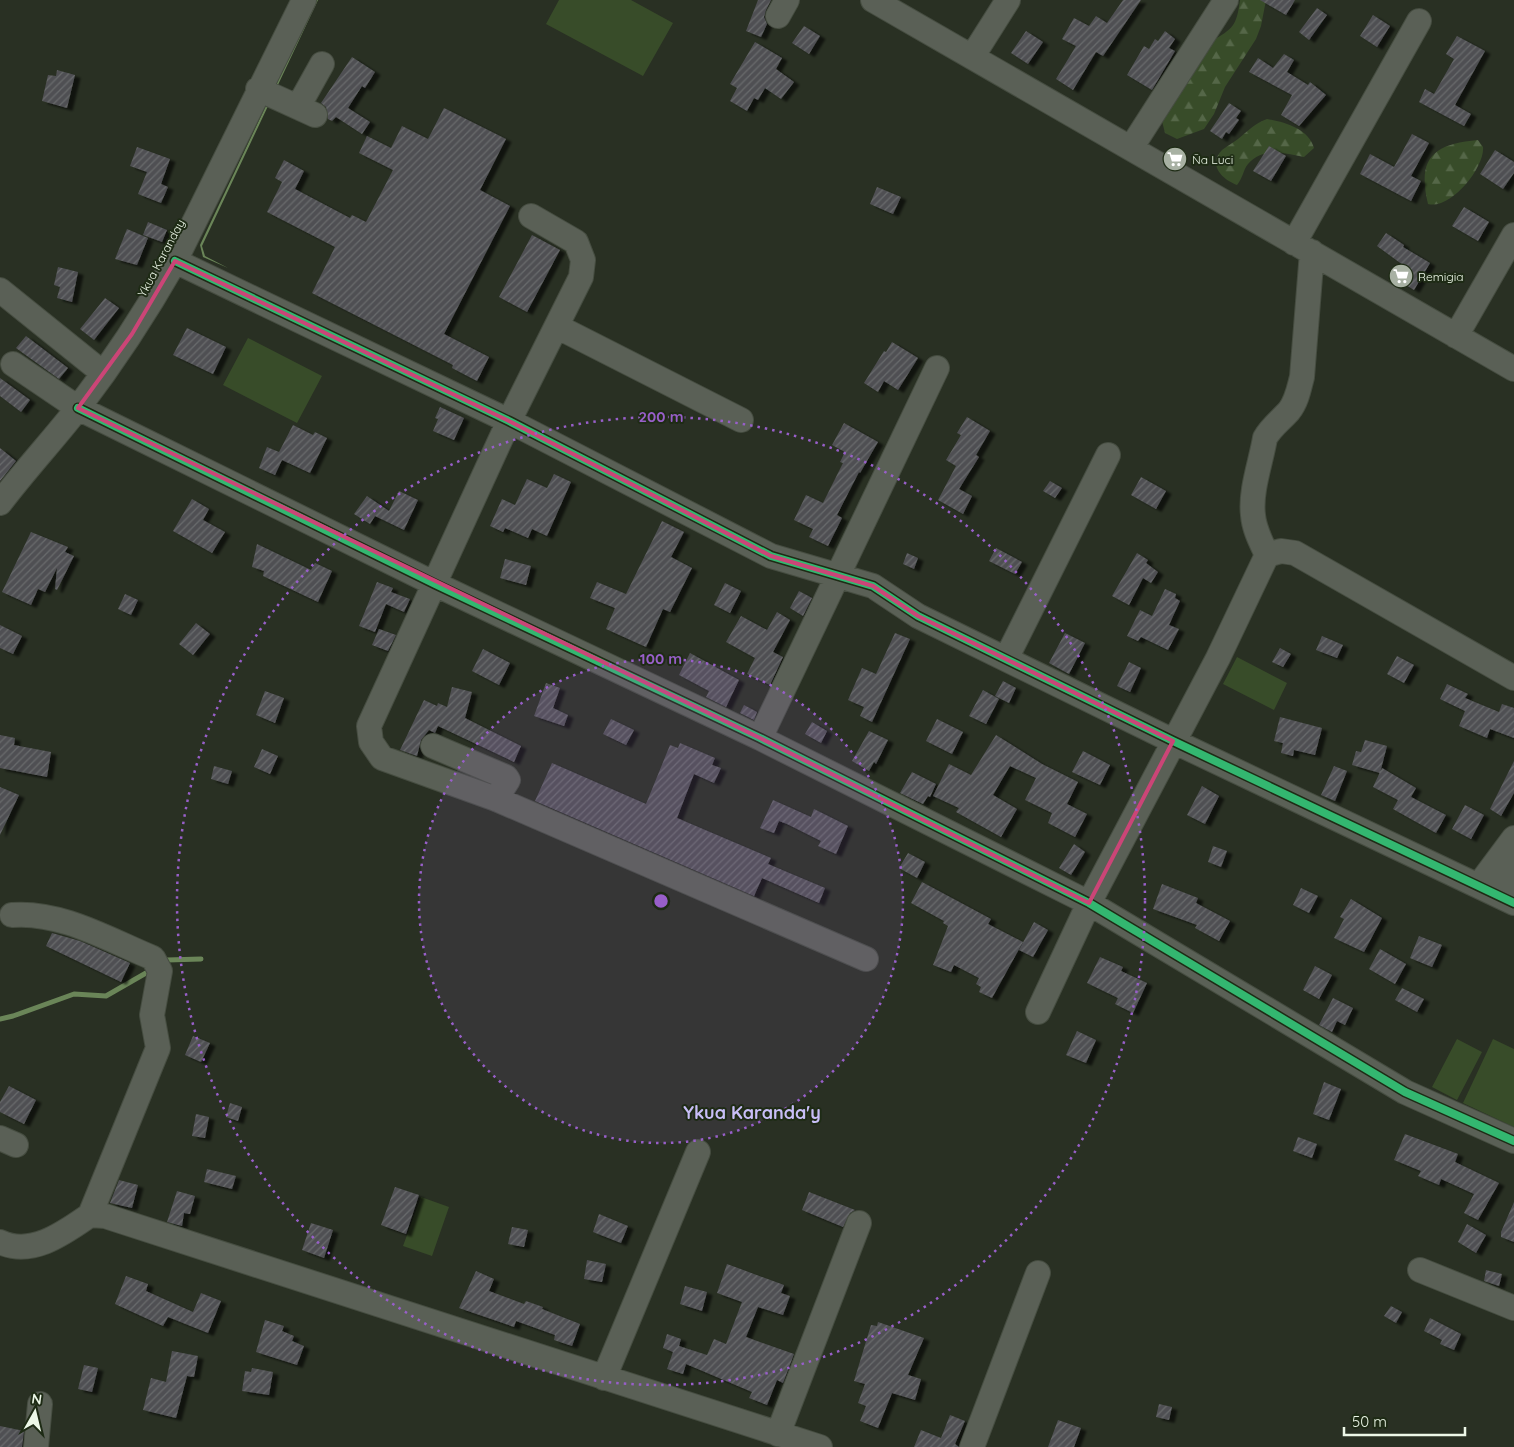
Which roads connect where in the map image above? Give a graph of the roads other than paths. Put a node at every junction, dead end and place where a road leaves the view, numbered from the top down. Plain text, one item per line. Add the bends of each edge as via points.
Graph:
1 (304, 0) edge
2 (874, 0) edge
3 (1008, 0) edge
4 (1226, 0) edge
5 (1419, 21) dead end
6 (972, 57) junction
7 (322, 64) dead end
8 (258, 89) junction
9 (1131, 148) junction
10 (531, 216) dead end
11 (1514, 235) edge
12 (1303, 248) junction
13 (174, 261) junction
14 (0, 290) edge
15 (558, 328) junction
16 (1456, 336) junction
17 (13, 364) dead end
18 (937, 368) dead end
19 (1514, 369) edge
20 (103, 373) junction
21 (78, 408) junction
22 (741, 420) dead end
23 (509, 421) junction
24 (1108, 455) dead end
25 (0, 503) edge
26 (1267, 555) junction
27 (836, 574) junction
28 (435, 584) junction
29 (1006, 659) junction
30 (1514, 678) edge
31 (760, 738) junction
32 (1173, 741) junction
33 (433, 746) dead end
34 (496, 798) junction
35 (1514, 838) edge
36 (1514, 858) edge
37 (1479, 885) junction
38 (1509, 900) edge
39 (1089, 903) junction
40 (12, 915) dead end
41 (866, 959) dead end
42 (1038, 1012) dead end
43 (1514, 1141) edge
44 (698, 1152) dead end
45 (90, 1215) junction
46 (859, 1223) dead end
47 (0, 1242) edge
48 (1420, 1270) dead end
49 (1038, 1273) dead end
50 (1514, 1308) edge
51 (604, 1378) junction
52 (40, 1404) dead end
53 (778, 1434) junction
54 (36, 1447) edge
55 (820, 1447) edge
56 (972, 1447) edge

1 - 8 street, Ykua Karanday
2 - 6 street
3 - 6 street
4 - 9 street
5 - 12 street
6 - 9 street
7 - 8 street via 307,111
8 - 13 street, Ykua Karanday
9 - 12 street
10 - 15 street via 576,242 583,260 581,278
11 - 16 street
12 - 16 street
12 - 26 street via 1302,377 1298,395 1290,409 1265,438 1253,502 1256,530
13 - 20 street, Ykua Karanday via 132,334
13 - 23 street
14 - 20 street
15 - 22 street
15 - 23 street
16 - 19 street
17 - 21 street
18 - 27 street
20 - 21 street, Ykua Karanday
21 - 25 street, Ykua Karanday
21 - 28 street
23 - 27 street via 771,556
23 - 28 street
24 - 29 street
26 - 30 street via 1281,551 1295,553
26 - 32 street via 1218,658
27 - 29 street via 873,586 918,616
27 - 31 street
28 - 31 street
28 - 34 street via 369,726 371,742 382,758
29 - 32 street
31 - 39 street
32 - 37 street
32 - 39 street
33 - 34 street via 506,777 508,780
34 - 41 street
35 - 37 street
36 - 38 street
37 - 38 street
39 - 42 street
39 - 43 street via 1405,1092
40 - 45 street via 40,915 71,923 153,958 160,970 152,1015 158,1048
44 - 51 street
45 - 47 street via 71,1229 42,1243 21,1247
45 - 51 street via 105,1216
46 - 53 street
48 - 50 street
49 - 56 street
51 - 53 street
52 - 54 street
53 - 55 street

